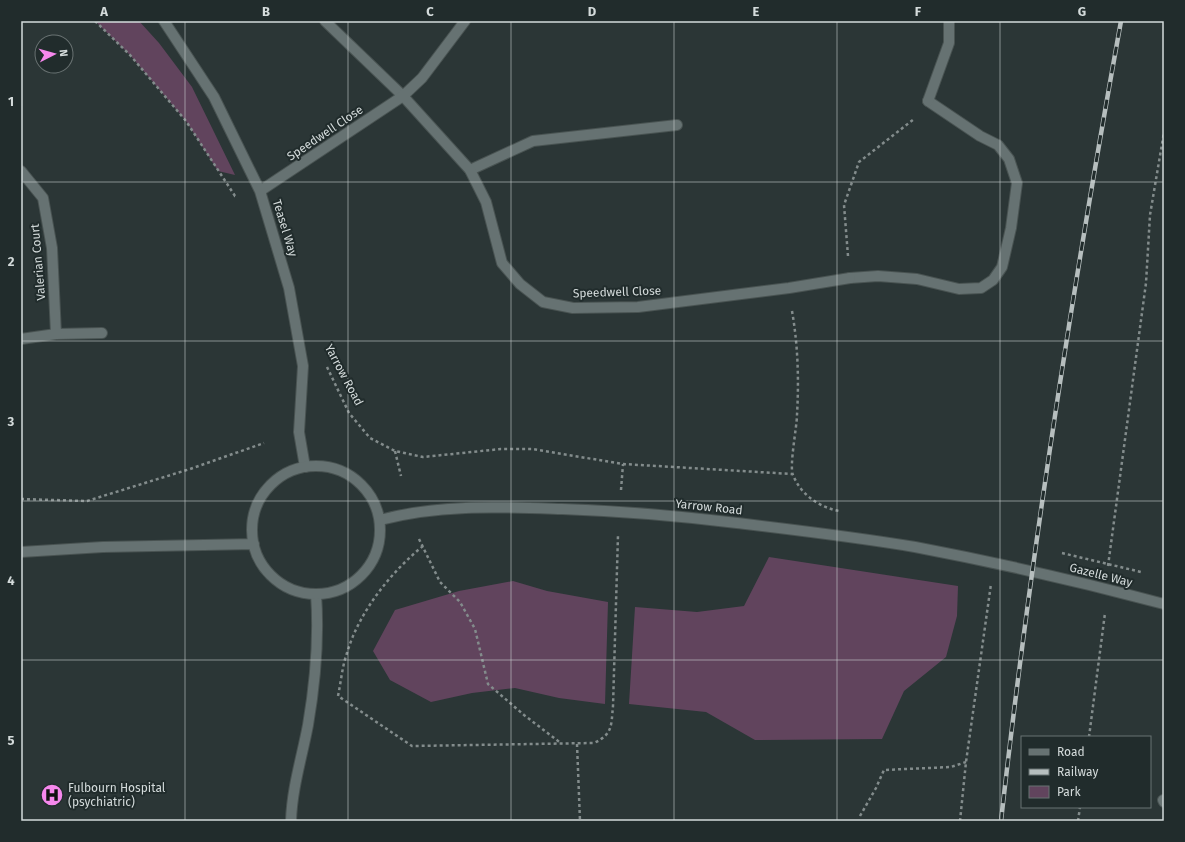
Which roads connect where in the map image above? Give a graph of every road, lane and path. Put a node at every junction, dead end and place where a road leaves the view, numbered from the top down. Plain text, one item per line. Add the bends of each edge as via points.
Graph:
1 (95, 21) edge
2 (164, 21) edge
3 (325, 21) edge
4 (465, 21) edge
5 (949, 21) edge
6 (403, 96) junction
7 (928, 101) junction
8 (677, 125) dead end
9 (1164, 132) edge
10 (470, 170) junction
11 (21, 171) edge
12 (260, 191) junction
13 (850, 278) junction
14 (789, 288) junction
15 (102, 333) dead end
16 (56, 334) junction
17 (21, 339) edge
18 (326, 365) dead end
19 (264, 443) dead end
20 (394, 451) junction
21 (623, 464) junction
22 (305, 467) junction
23 (792, 474) junction
24 (401, 476) dead end
25 (21, 499) edge
26 (619, 511) junction
27 (843, 512) dead end
28 (380, 520) junction
29 (419, 539) dead end
30 (254, 544) junction
31 (423, 546) junction
32 (21, 552) edge
33 (994, 564) junction
34 (1032, 572) joint
35 (1108, 589) junction
36 (316, 594) junction
37 (1164, 604) edge
38 (1089, 736) edge
39 (563, 744) junction
40 (577, 744) junction
41 (966, 762) junction
42 (1080, 808) edge
43 (860, 816) dead end
44 (291, 821) edge
45 (580, 821) edge
46 (960, 821) edge
47 (1078, 821) edge

1 - 12 path via 130,55 186,121 235,196
2 - 12 street, Teasel Way via 214,97
3 - 6 street
4 - 6 street, Speedwell Close via 422,78
5 - 7 street via 949,43
6 - 10 street, Speedwell Close
6 - 12 street, Speedwell Close
7 - 13 path via 913,120 859,162 844,205
7 - 13 street, Speedwell Close via 998,145 1009,159 1017,183 1011,228 1002,267 993,280 981,288 959,289 917,279 878,276
8 - 10 street via 533,140
9 - 35 path via 1150,215 1146,283 1108,563
10 - 14 street, Speedwell Close via 486,202 502,263 520,284 543,302 573,308 638,307
11 - 16 street, Valerian Court via 43,198 52,248
12 - 22 street, Teasel Way via 289,288 303,366 300,432
13 - 14 street, Speedwell Close
14 - 23 path via 796,337 797,414
15 - 16 street
16 - 17 street
18 - 20 path, Yarrow Road via 349,412 370,438
19 - 25 path via 190,470 87,501
20 - 21 path, Yarrow Road via 423,457 501,449 532,449
20 - 24 path
21 - 23 path, Yarrow Road
21 - 26 path
22 - 28 street via 325,466 344,472 361,484 373,500
22 - 30 street via 288,472 263,494 252,527
23 - 27 path via 807,497 828,509
26 - 28 street, Yarrow Road via 478,507 409,512
26 - 33 street, Yarrow Road via 825,533
26 - 40 path via 611,727 605,738 594,743
28 - 36 street via 377,551 360,577 332,592
29 - 31 path
30 - 32 street via 103,547
30 - 36 street via 260,560 270,574 299,592
31 - 39 path via 440,582 460,602 475,629 488,684
31 - 39 path via 407,559 388,581 360,621 346,653 338,696 412,746
33 - 34 street, Yarrow Road
33 - 41 path
34 - 35 street, Gazelle Way
35 - 37 street, Gazelle Way
35 - 38 path
36 - 44 street via 318,628 309,717 297,770
39 - 40 path
40 - 45 path
41 - 43 path via 951,767 884,770
41 - 46 path
42 - 47 path

